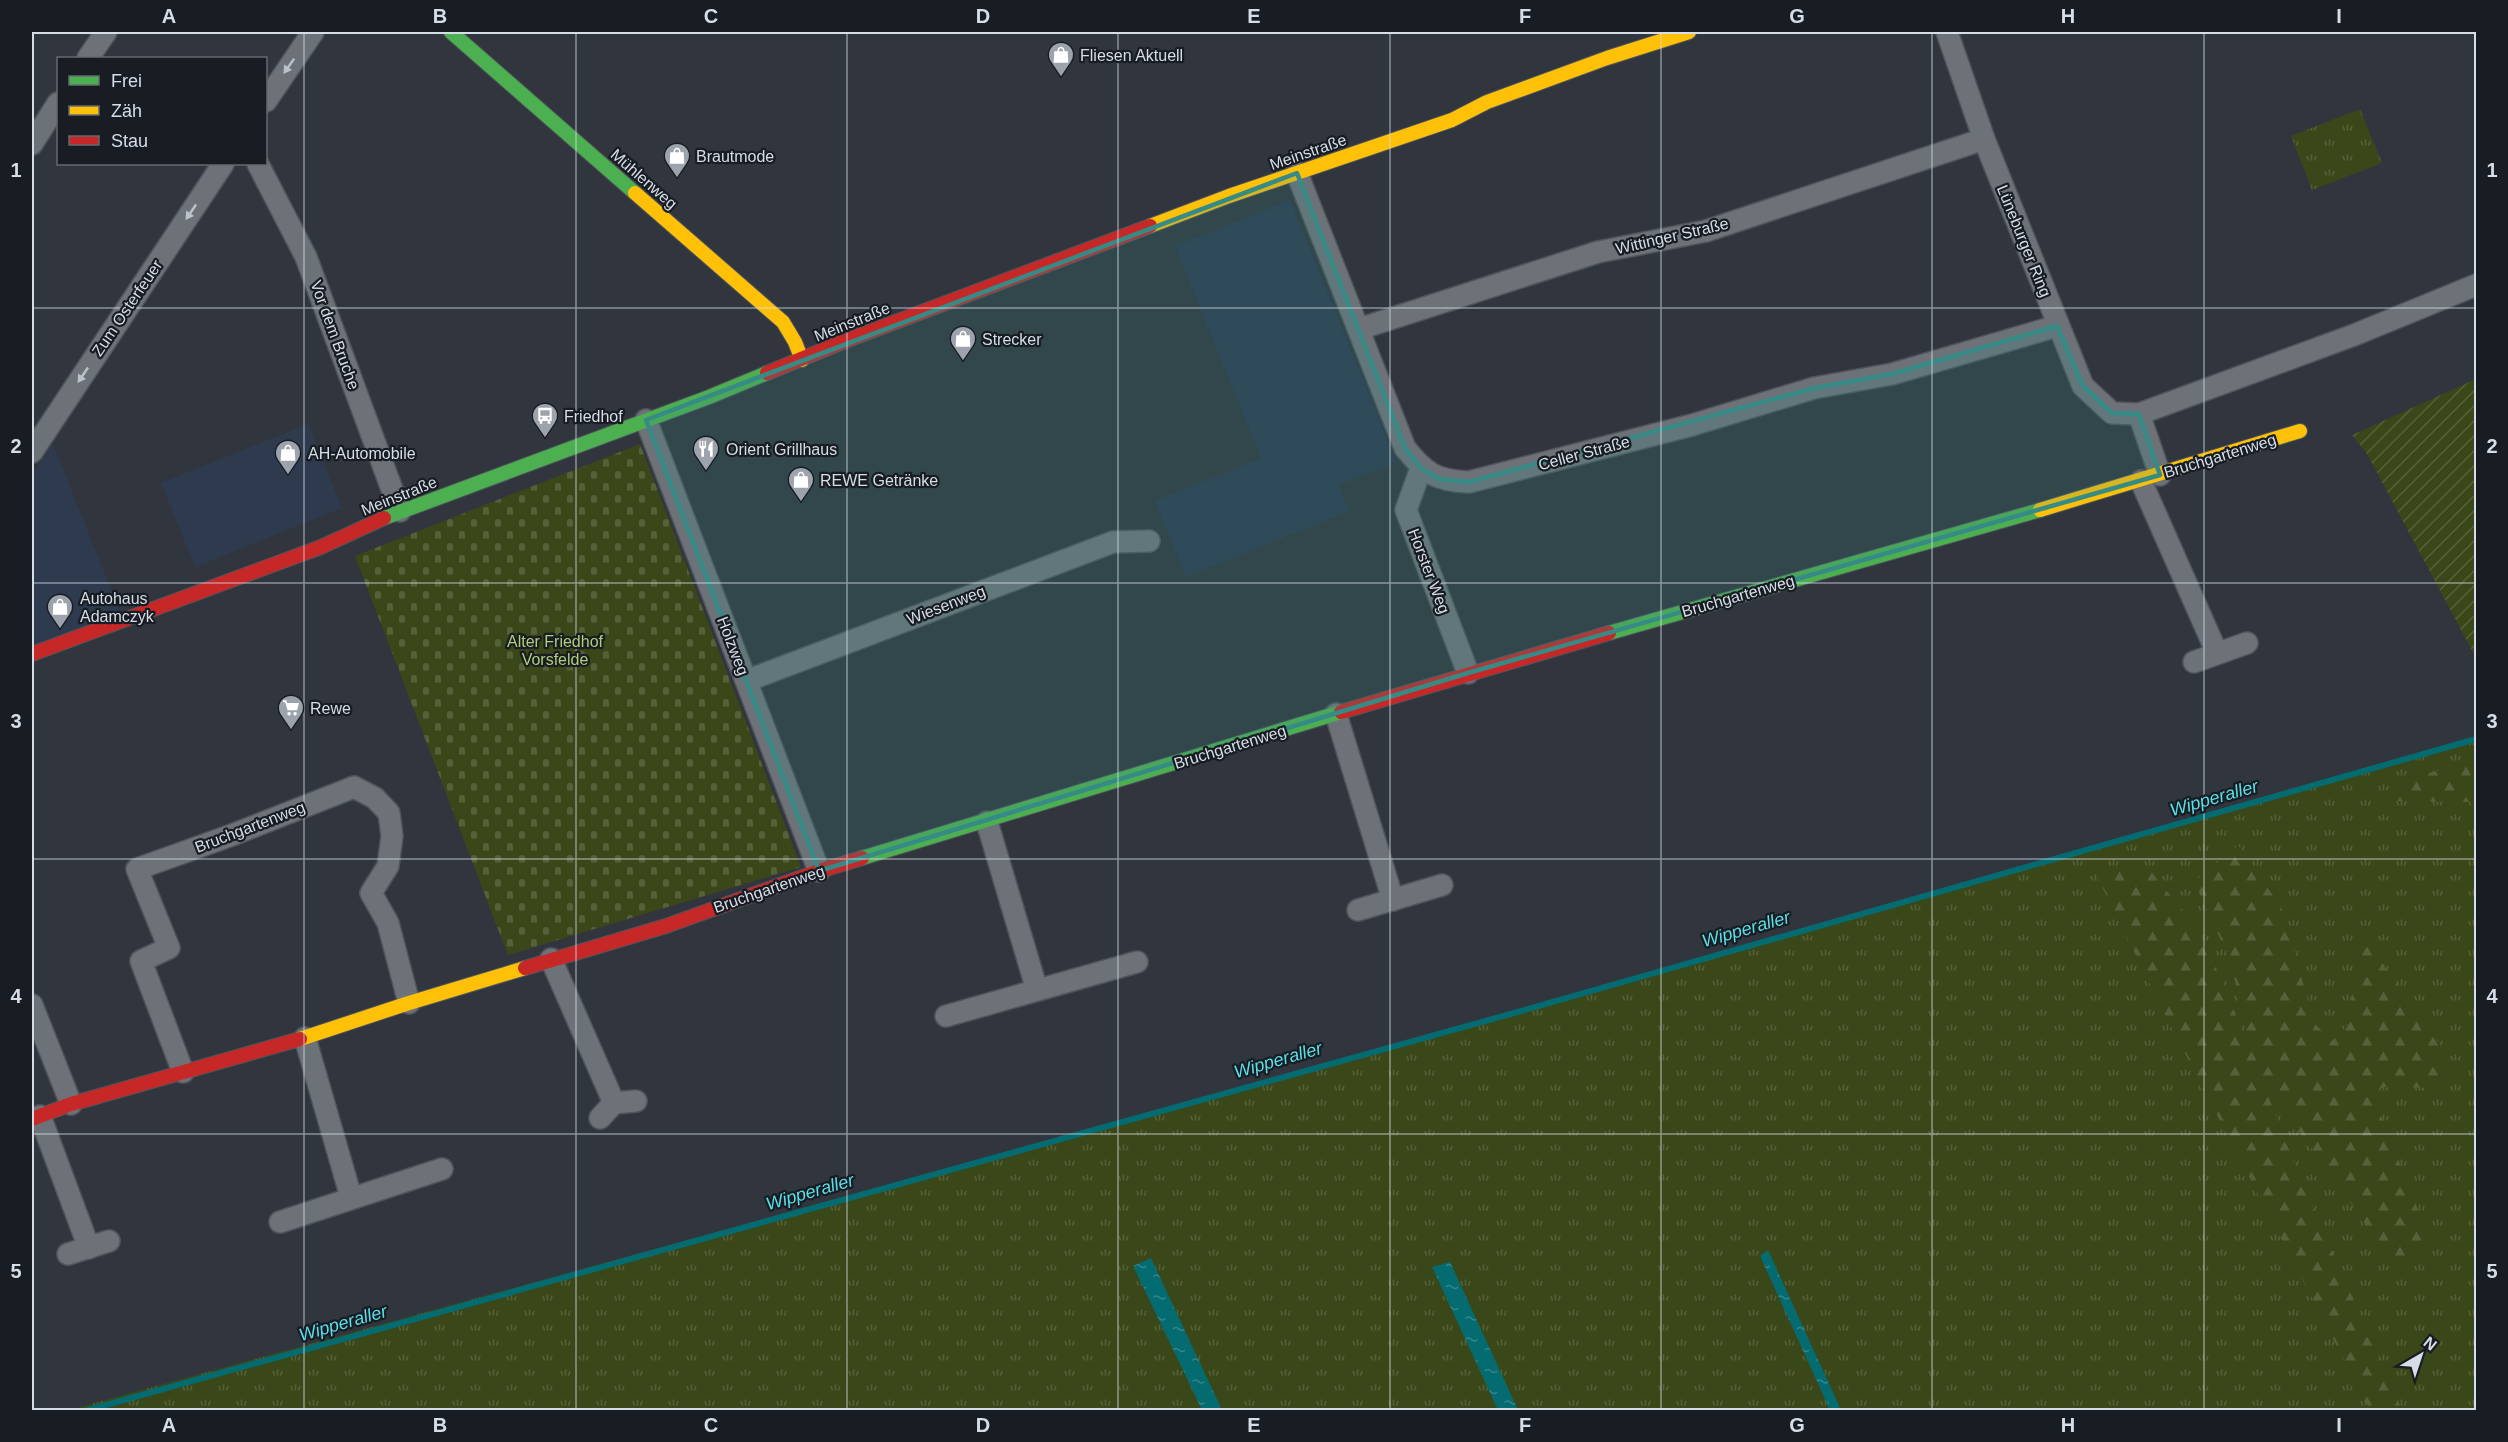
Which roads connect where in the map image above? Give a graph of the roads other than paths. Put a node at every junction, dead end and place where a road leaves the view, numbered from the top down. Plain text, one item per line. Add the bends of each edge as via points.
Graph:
1 (106, 32) edge
2 (314, 32) edge
3 (451, 32) edge
4 (1689, 32) edge
5 (1947, 32) edge
6 (89, 57) edge
7 (267, 100) edge
8 (57, 105) edge
9 (1984, 140) junction
10 (32, 144) edge
11 (222, 165) edge
12 (259, 165) edge
13 (1296, 173) junction
14 (2476, 285) edge
15 (2057, 326) junction
16 (1359, 329) junction
17 (802, 360) junction
18 (2139, 414) junction
19 (646, 420) junction
20 (2300, 431) dead end
21 (32, 452) edge
22 (1421, 468) junction
23 (2150, 478) junction
24 (400, 511) junction
25 (1149, 541) dead end
26 (2247, 643) dead end
27 (2217, 653) junction
28 (32, 654) edge
29 (2194, 662) dead end
30 (1468, 674) junction
31 (746, 681) junction
32 (1336, 714) junction
33 (987, 822) junction
34 (819, 871) junction
35 (1442, 885) dead end
36 (1393, 900) junction
37 (1358, 910) dead end
38 (551, 959) junction
39 (1137, 963) dead end
40 (1037, 990) junction
41 (409, 1003) junction
42 (32, 1005) edge
43 (946, 1016) dead end
44 (305, 1038) junction
45 (183, 1072) junction
46 (636, 1101) dead end
47 (71, 1104) junction
48 (36, 1117) edge
49 (442, 1169) dead end
50 (351, 1197) junction
51 (280, 1222) dead end
52 (68, 1254) dead end

1 - 6 street
2 -> 7 street
3 - 17 street, Mühlenweg via 783,322
4 - 13 street, Meinstraße via 1607,58 1488,102 1452,120
5 - 9 street, Lüneburger Ring
8 - 10 street
9 - 15 street, Lüneburger Ring
9 - 16 street, Wittinger Straße via 1706,231 1598,252
11 -> 21 street, Zum Osterfeuer
12 - 24 street, Vor dem Bruche via 306,257
13 - 16 street, Celler Straße
13 - 17 street, Meinstraße
14 - 18 street, Lüneburger Ring via 2354,335
15 - 18 street, Lüneburger Ring via 2083,386 2112,413
15 - 22 street, Celler Straße via 1892,374 1814,388 1469,483 1450,482
16 - 22 street, Celler Straße via 1406,448
17 - 19 street, Meinstraße
18 - 23 street
19 - 24 street, Meinstraße
19 - 31 street, Holzweg
20 - 23 street, Bruchgartenweg
22 - 30 street, Horster Weg via 1406,510
23 - 27 street, Bruchgartenweg
23 - 30 street, Bruchgartenweg
24 - 28 street, Meinstraße via 321,547
25 - 31 street, Wiesenweg via 1113,542
26 - 27 street
27 - 29 street
30 - 32 street, Bruchgartenweg
31 - 34 street, Holzweg
32 - 33 street, Bruchgartenweg
32 - 36 street
33 - 34 street, Bruchgartenweg
33 - 40 street
34 - 38 street, Bruchgartenweg via 666,926
35 - 36 street
36 - 37 street
38 - 41 street, Bruchgartenweg
38 - 46 street via 607,1111
39 - 40 street
40 - 43 street
41 - 44 street, Bruchgartenweg
41 - 45 street, Bruchgartenweg via 388,923 371,893 388,866 392,836 389,813 375,798 354,787 137,869 169,948 141,961
42 - 47 street
44 - 45 street, Bruchgartenweg
44 - 50 street
45 - 47 street, Bruchgartenweg
47 - 48 street, Bruchgartenweg
48 - 52 street, Bruchgartenweg via 99,1244
49 - 50 street
50 - 51 street

